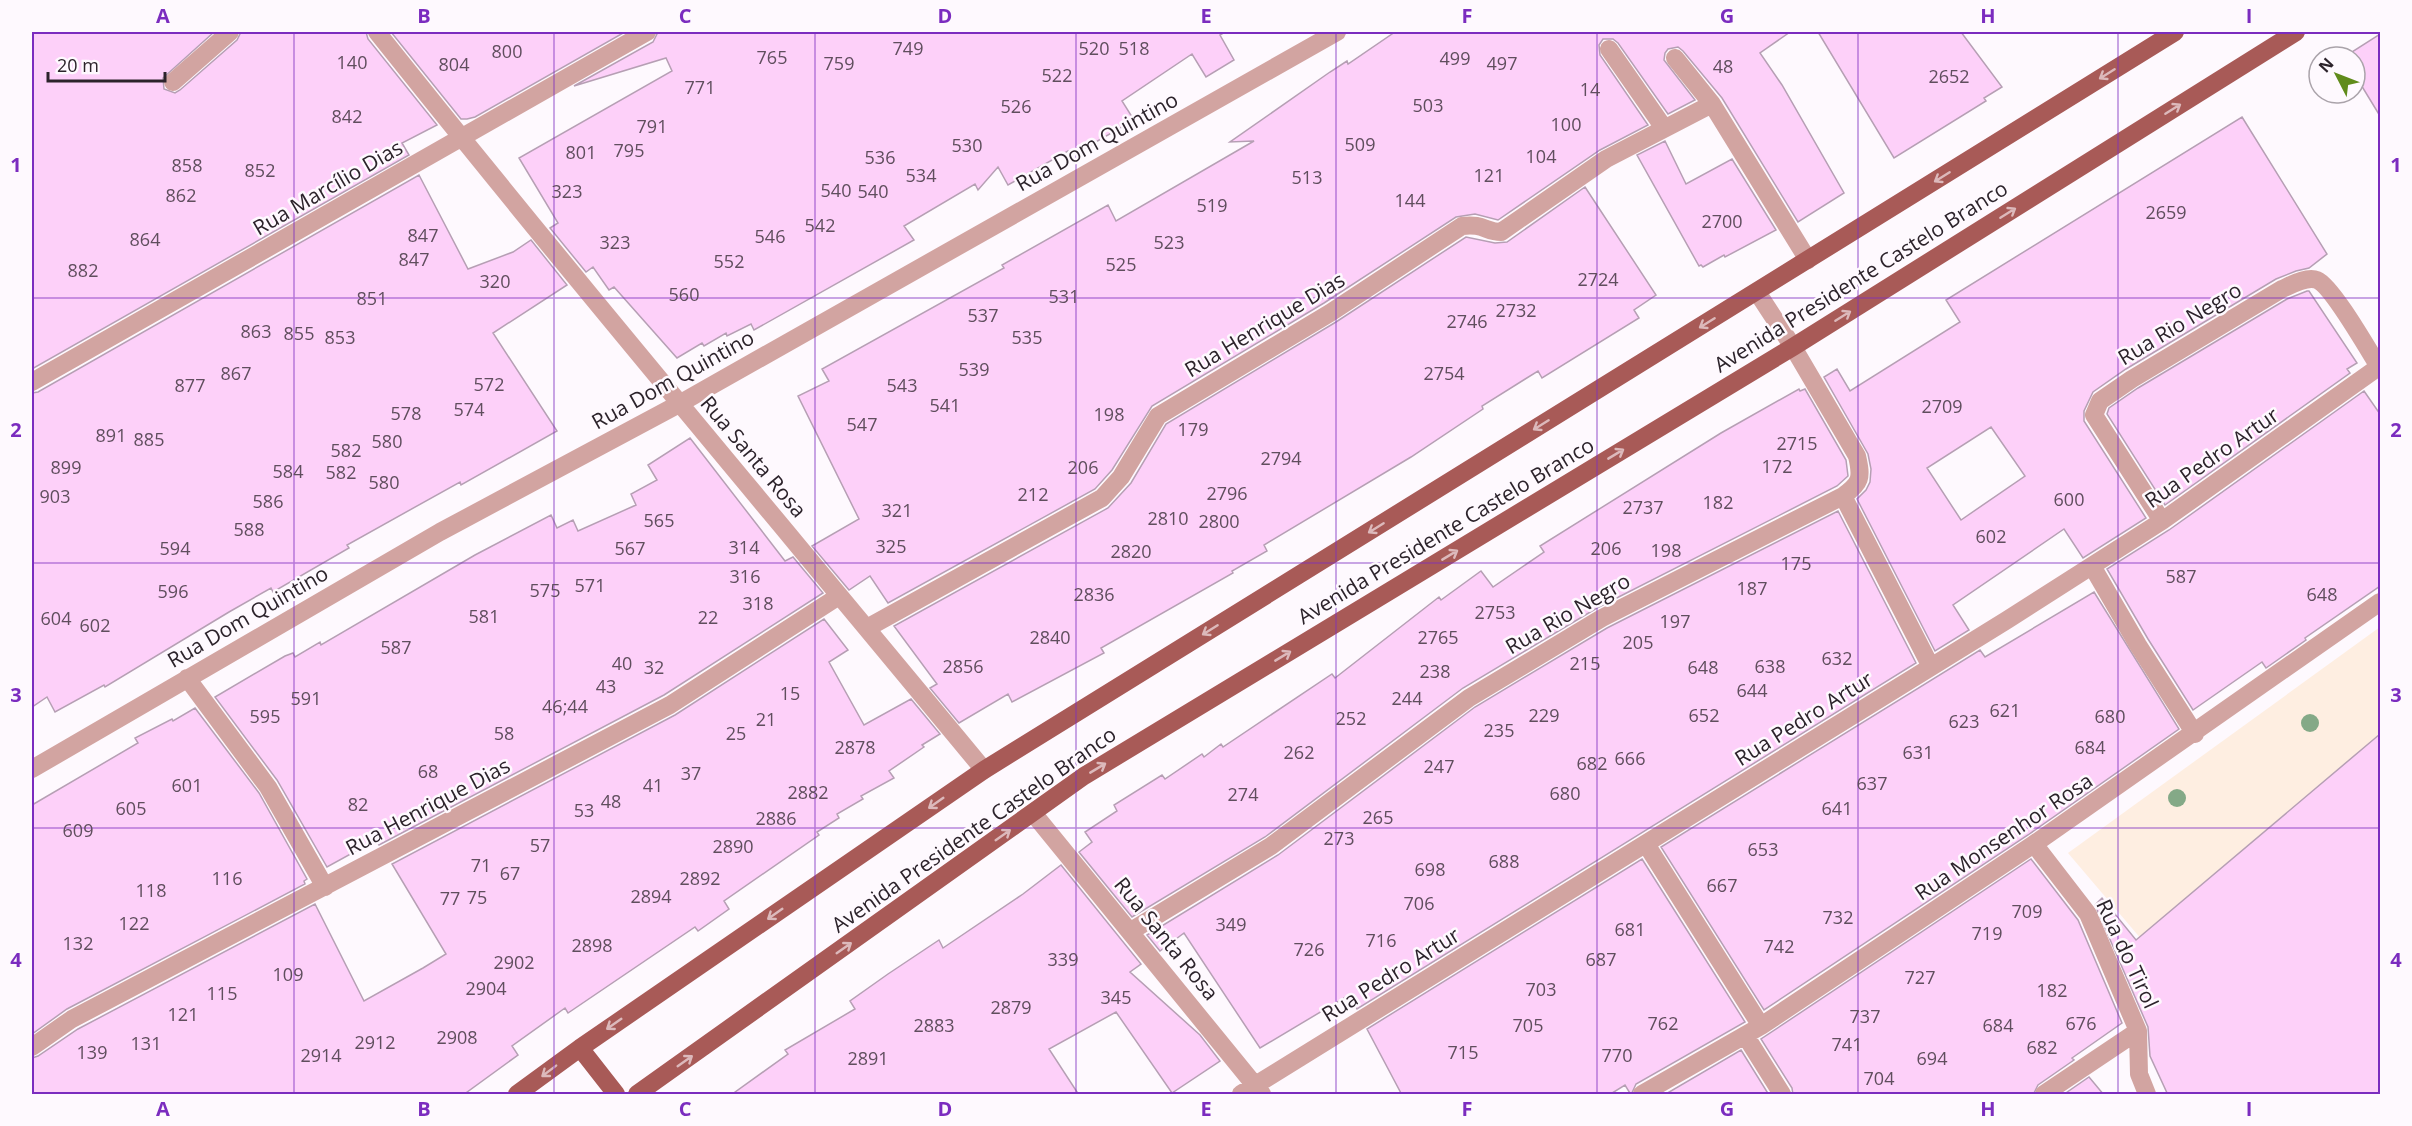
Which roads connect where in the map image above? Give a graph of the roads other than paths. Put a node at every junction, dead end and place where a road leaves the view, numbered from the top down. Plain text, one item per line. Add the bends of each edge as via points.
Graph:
1 (230, 32) edge
2 (377, 32) edge
3 (647, 32) edge
4 (1338, 32) edge
5 (2175, 32) edge
6 (2296, 32) edge
7 (1609, 49) dead end
8 (1675, 58) dead end
9 (173, 82) dead end
10 (1712, 104) junction
11 (1664, 128) junction
12 (461, 138) junction
13 (1808, 260) junction
14 (1757, 292) junction
15 (1793, 347) junction
16 (2380, 367) edge
17 (32, 382) edge
18 (679, 404) junction
19 (1843, 496) junction
20 (2162, 521) junction
21 (2092, 566) junction
22 (839, 596) junction
23 (2380, 602) edge
24 (867, 628) junction
25 (1931, 667) junction
26 (187, 678) junction
27 (2195, 734) junction
28 (32, 769) edge
29 (984, 770) junction
30 (1033, 813) junction
31 (1646, 844) junction
32 (2034, 844) junction
33 (325, 887) junction
34 (1131, 931) junction
35 (1753, 1030) junction
36 (2138, 1031) junction
37 (32, 1047) edge
38 (580, 1048) junction
39 (1253, 1092) edge
40 (517, 1095) edge
41 (616, 1095) edge
42 (638, 1095) edge
43 (1642, 1095) edge
44 (1782, 1095) edge
45 (2044, 1095) edge
46 (2147, 1095) edge

1 - 9 street
2 - 12 street, Rua Santa Rosa
3 - 12 street, Rua Marcílio Dias
4 - 18 street, Rua Dom Quintino
5 -> 13 main road, Avenida Presidente Castelo Branco
15 -> 6 main road, Avenida Presidente Castelo Branco
7 - 11 street
8 - 10 street
10 - 11 street, Rua Henrique Dias
10 - 13 street
11 - 24 street, Rua Henrique Dias via 1606,159 1501,232 1479,225 1462,226 1330,313 1158,416 1121,477 1102,498
12 - 17 street, Rua Marcílio Dias
12 - 18 street, Rua Santa Rosa
13 - 14 main road, Avenida Presidente Castelo Branco
14 - 15 street, Rua Rio Negro
14 -> 29 main road, Avenida Presidente Castelo Branco
15 - 19 street, Rua Rio Negro via 1857,456 1862,474 1855,488
30 -> 15 main road, Avenida Presidente Castelo Branco via 1084,776
16 - 20 street, Rua Pedro Artur
16 - 20 street, Rua Rio Negro via 2329,290 2317,280 2306,280 2282,289 2100,401 2094,415
18 - 22 street, Rua Santa Rosa
18 - 26 street, Rua Dom Quintino via 440,532
19 - 25 street
19 - 34 street, Rua Rio Negro via 1602,618 1479,692 1271,846
20 - 21 street, Rua Pedro Artur
21 - 25 street, Rua Pedro Artur
21 - 27 street
22 - 24 street, Rua Santa Rosa
22 - 33 street, Rua Henrique Dias via 670,705
23 - 27 street, Rua Monsenhor Rosa
24 - 29 street, Rua Santa Rosa
25 - 31 street, Rua Pedro Artur
26 - 28 street, Rua Dom Quintino
26 - 33 street via 268,787
27 - 32 street, Rua Monsenhor Rosa
29 -> 38 main road, Avenida Presidente Castelo Branco
30 - 34 street, Rua Santa Rosa
42 -> 30 main road, Avenida Presidente Castelo Branco
31 - 35 street
31 - 39 street, Rua Pedro Artur
32 - 35 street, Rua Monsenhor Rosa
32 - 36 street, Rua do Tirol via 2088,914
33 - 37 street, Rua Henrique Dias via 72,1019
34 - 39 street, Rua Santa Rosa
35 - 43 street, Rua Monsenhor Rosa
35 - 44 street
36 - 45 street
36 - 46 street, Rua do Tirol via 2139,1074
38 -> 40 main road, Avenida Presidente Castelo Branco
38 - 41 main road

